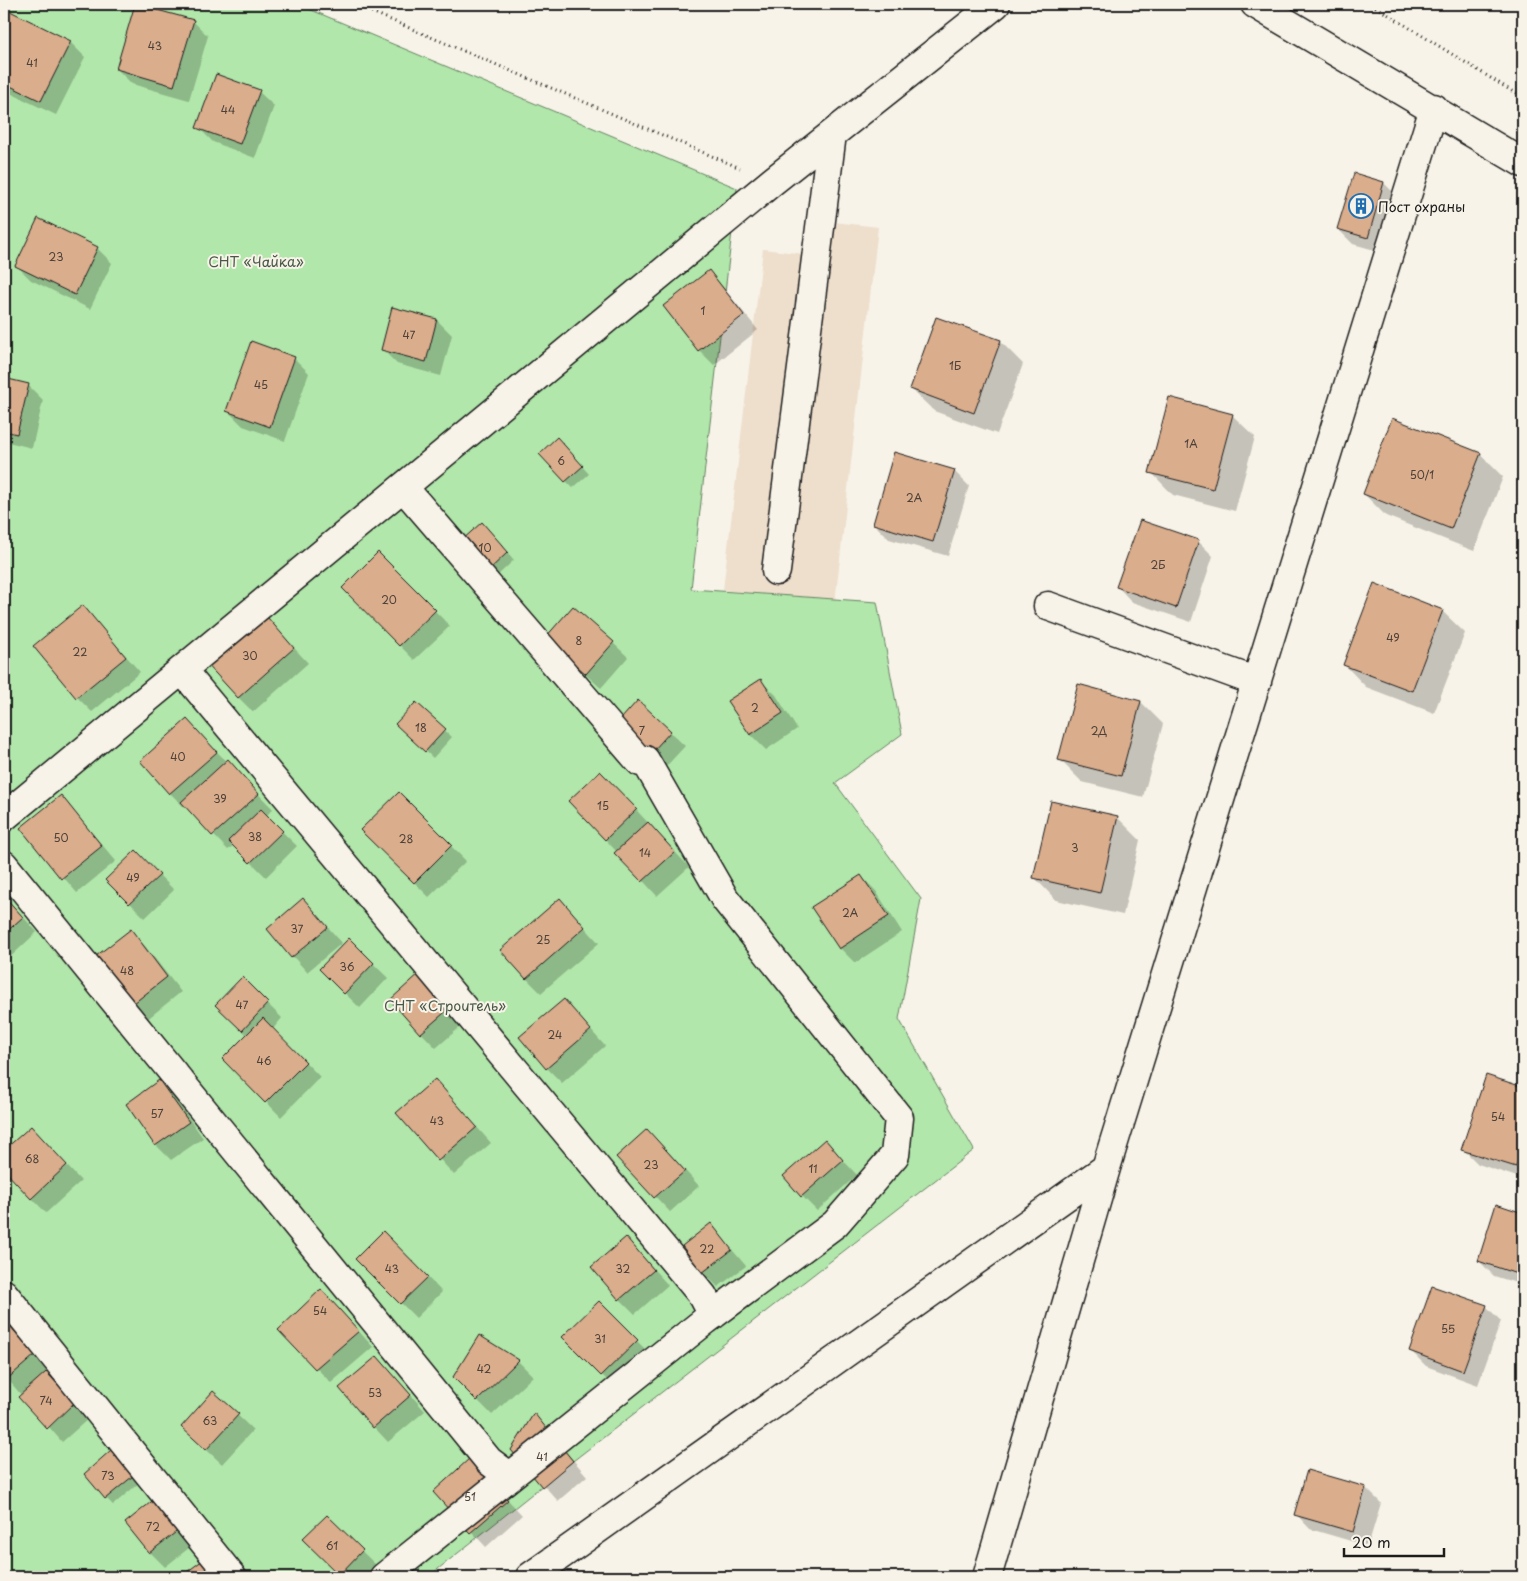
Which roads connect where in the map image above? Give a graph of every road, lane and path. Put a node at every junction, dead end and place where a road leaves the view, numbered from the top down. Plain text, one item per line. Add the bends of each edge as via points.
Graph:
1 (353, 4) edge
2 (996, 4) edge
3 (1255, 4) edge
4 (1371, 4) edge
5 (1523, 98) edge
6 (1434, 108) junction
7 (832, 134) junction
8 (1523, 163) edge
9 (772, 181) junction
10 (403, 487) junction
11 (776, 571) dead end
12 (1048, 606) dead end
13 (182, 670) junction
14 (1257, 682) junction
15 (4, 817) edge
16 (4, 865) edge
17 (1106, 1168) junction
18 (4, 1294) edge
19 (713, 1315) junction
20 (509, 1476) junction
21 (232, 1577) edge
22 (384, 1577) edge
23 (530, 1577) edge
24 (987, 1577) edge

1 - 9 path
2 - 7 street
3 - 6 street
4 - 5 path
6 - 8 street
6 - 14 street
7 - 9 street
7 - 11 street
9 - 10 street
10 - 13 street
10 - 19 street via 640,762 645,760 725,899 899,1118 895,1156 835,1224
12 - 14 street
13 - 15 street
13 - 19 street via 697,1288
14 - 17 street
16 - 20 street via 489,1460
17 - 23 street
17 - 24 street
18 - 21 street
19 - 20 street
20 - 22 street

